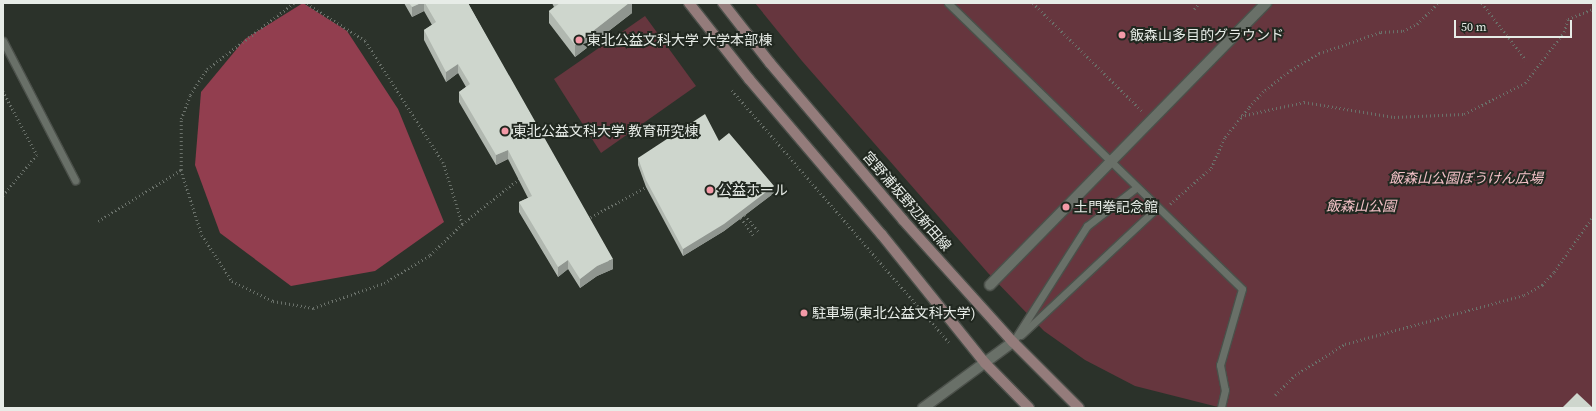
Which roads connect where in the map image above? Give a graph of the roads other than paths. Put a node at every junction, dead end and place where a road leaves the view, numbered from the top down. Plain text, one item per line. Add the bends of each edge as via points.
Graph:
1 (689, 3) edge
2 (723, 3) edge
3 (948, 3) edge
4 (1266, 3) edge
5 (3, 41) edge
6 (1110, 161) junction
7 (76, 180) dead end
8 (1137, 188) junction
9 (1158, 207) junction
10 (990, 285) dead end
11 (1013, 342) junction
12 (985, 363) junction
13 (923, 408) edge
14 (1029, 408) edge
15 (1079, 408) edge
16 (1221, 408) edge

1 - 12 main road
2 - 11 main road, 宮野浦坂野辺新田線 via 770,63 903,220
3 - 6 lane
4 - 6 street
5 - 7 lane
6 - 8 lane
6 - 10 street
8 - 9 lane
8 - 11 lane via 1087,226
9 - 11 lane
9 - 16 lane via 1242,289 1220,365 1225,390
11 - 12 street
11 - 15 main road, 宮野浦坂野辺新田線
12 - 13 street
12 - 14 main road

